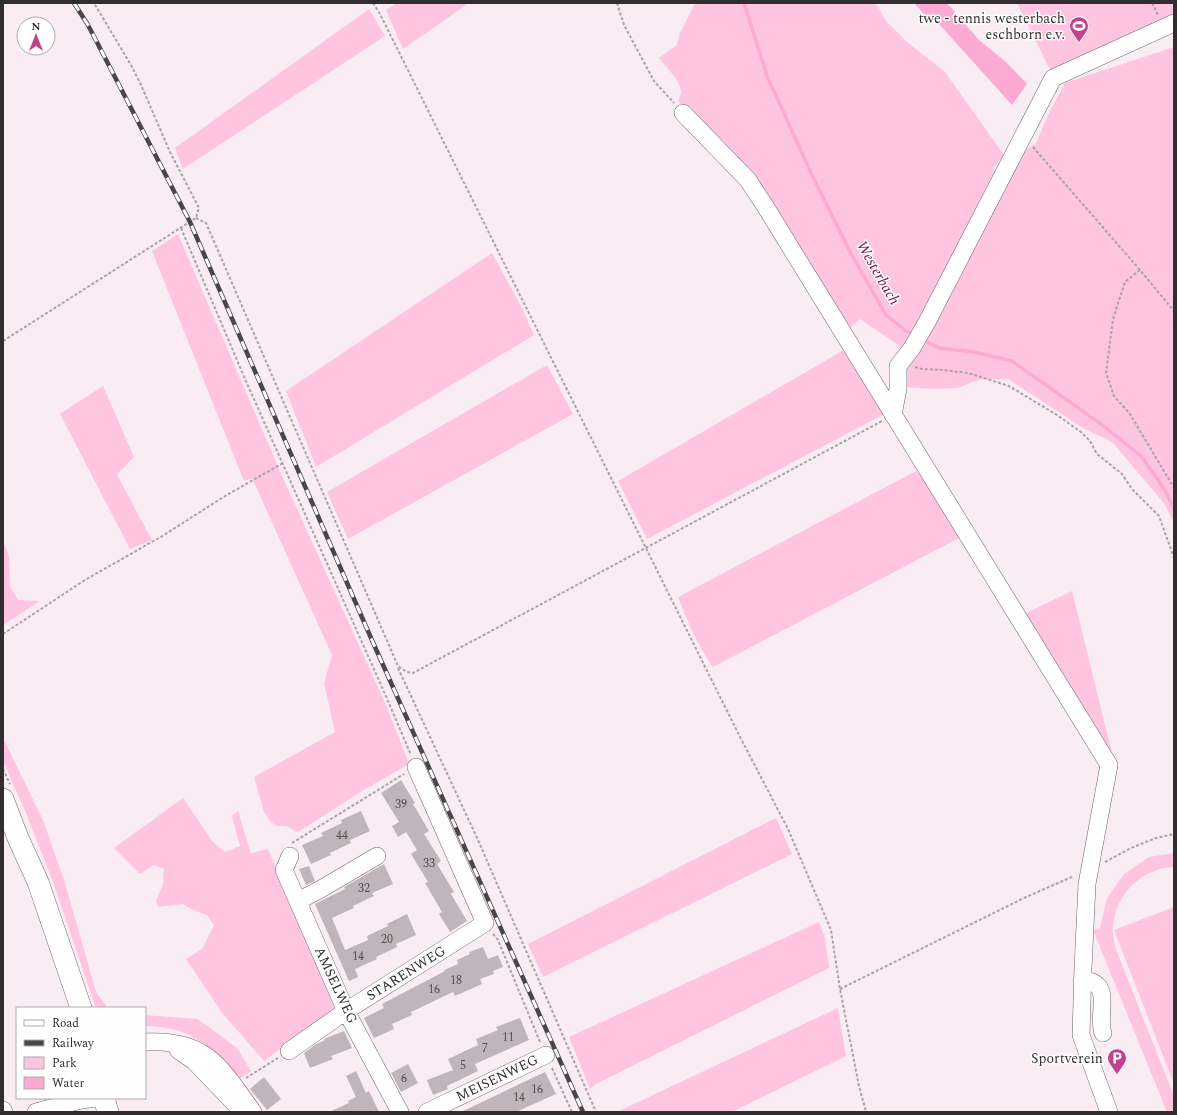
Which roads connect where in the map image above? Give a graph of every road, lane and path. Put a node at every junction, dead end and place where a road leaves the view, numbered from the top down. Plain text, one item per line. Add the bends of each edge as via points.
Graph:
1 (94, 3) edge
2 (373, 3) edge
3 (617, 3) edge
4 (1152, 3) edge
5 (1167, 20) edge
6 (684, 113) joint
7 (1031, 144) dead end
8 (196, 218) junction
9 (180, 228) junction
10 (1140, 270) junction
11 (1174, 311) edge
12 (3, 341) edge
13 (901, 362) junction
14 (893, 415) junction
15 (283, 464) junction
16 (1174, 488) edge
17 (645, 548) junction
18 (1174, 558) edge
19 (3, 634) edge
20 (398, 666) junction
21 (416, 766) junction
22 (3, 799) edge
23 (1174, 834) edge
24 (290, 856) joint
25 (377, 856) dead end
26 (1091, 868) junction
27 (298, 901) junction
28 (485, 923) junction
29 (1083, 974) junction
30 (840, 989) junction
31 (80, 1007) edge
32 (346, 1010) junction
33 (1103, 1033) dead end
34 (153, 1042) edge
35 (289, 1051) joint
36 (546, 1055) junction
37 (240, 1082) dead end
38 (57, 1099) edge
39 (89, 1099) edge
40 (104, 1099) edge
41 (39, 1111) edge
42 (108, 1112) edge
43 (243, 1112) edge
44 (252, 1112) edge
45 (400, 1112) edge
46 (427, 1112) edge
47 (572, 1112) edge
48 (596, 1112) edge
49 (866, 1112) edge
50 (1109, 1112) edge

1 - 8 path via 141,85 170,152 199,208
2 - 17 path
3 - 6 path via 624,25 654,81
4 - 5 path
5 - 13 street via 1053,78 927,322
6 - 14 street via 748,180
7 - 10 path
8 - 9 path
8 - 20 path via 206,223
9 - 12 path
9 - 15 path
10 - 11 path
10 - 16 path via 1125,282 1113,319 1106,373 1114,396 1130,414
13 - 14 street via 898,366 898,389
13 - 18 path via 922,369 968,373 1009,386 1082,432 1097,454 1122,474 1132,489 1159,516
14 - 17 path
14 - 26 street via 1109,765
15 - 19 path via 85,580
15 - 21 path
17 - 20 path via 414,673
17 - 30 path via 788,829 832,930
20 - 48 path via 478,840
21 - 24 path via 292,842
21 - 28 street
22 - 31 main road via 38,882
23 - 26 path via 1131,848
24 - 27 street, AMSELWEG via 284,870
25 - 27 street
26 - 29 street via 1087,884
26 - 30 path via 1026,897
27 - 32 street, AMSELWEG
28 - 32 street, STARENWEG
28 - 36 path via 498,940
29 - 33 street via 1095,982 1103,994
29 - 50 street via 1081,1035
30 - 49 path
32 - 35 street, STARENWEG
32 - 45 street, AMSELWEG
34 - 43 street via 184,1053
34 - 44 street via 188,1046 210,1058 233,1083
35 - 37 path
36 - 46 street, MEISENWEG
36 - 47 path
38 - 41 street
39 - 41 street
40 - 42 main road

